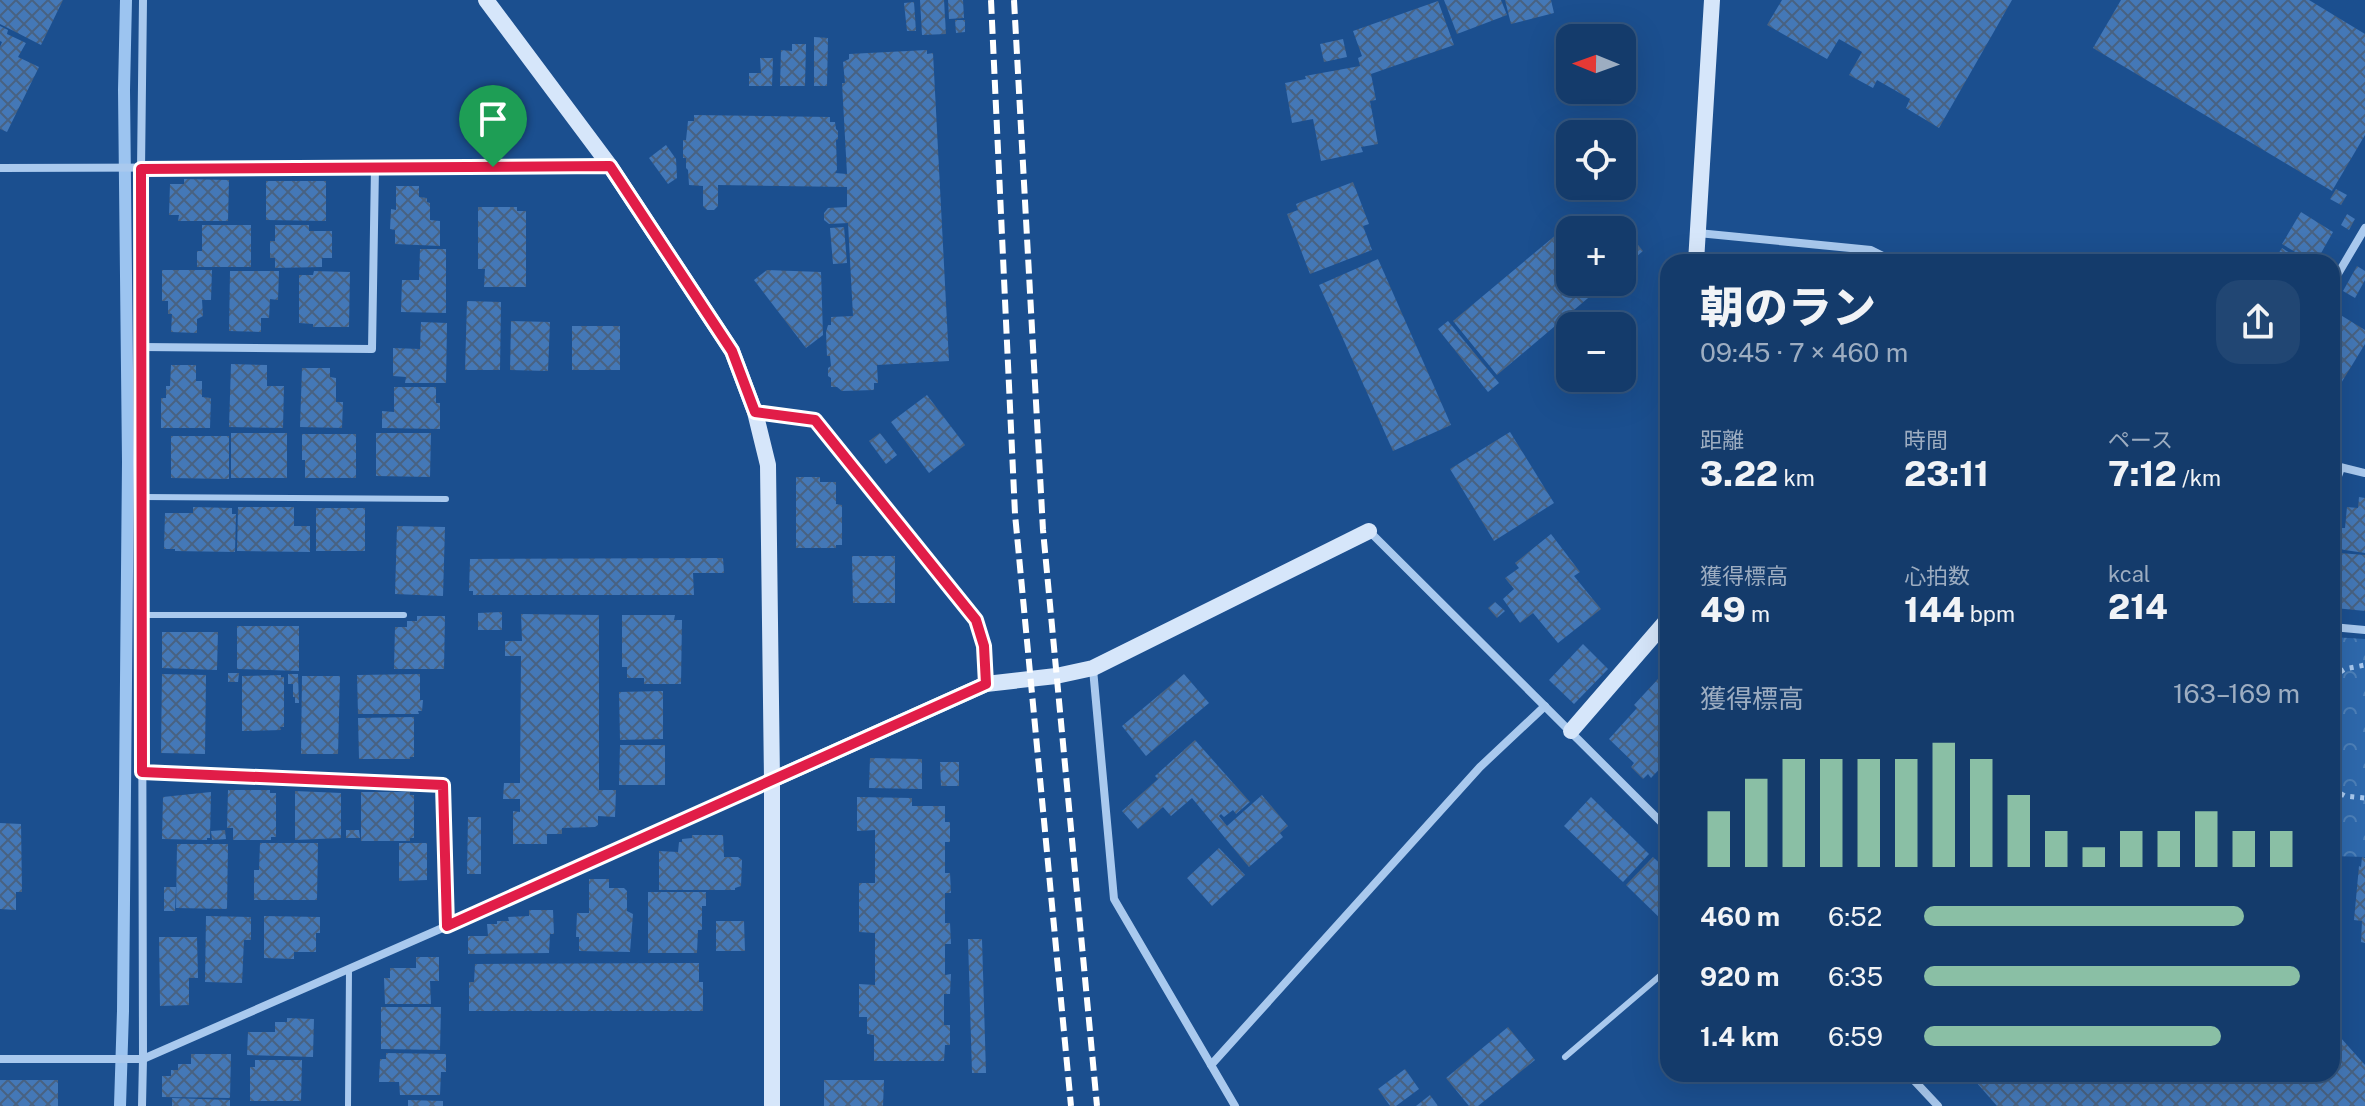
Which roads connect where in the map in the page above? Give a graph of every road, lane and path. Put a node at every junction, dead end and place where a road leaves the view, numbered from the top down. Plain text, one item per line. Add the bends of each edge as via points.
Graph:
1 (143, 0) edge
2 (486, 0) edge
3 (1712, 0) edge
4 (610, 166) junction
5 (375, 167) junction
6 (0, 168) edge
7 (138, 169) junction
8 (2365, 228) edge
9 (1697, 233) junction
10 (1696, 254) edge
11 (1879, 254) edge
12 (2340, 270) edge
13 (141, 347) junction
14 (755, 412) junction
15 (2340, 468) edge
16 (2365, 473) edge
17 (142, 497) junction
18 (446, 499) dead end
19 (1369, 531) joint
20 (142, 615) junction
21 (404, 615) dead end
22 (1660, 628) edge
23 (2340, 628) edge
24 (2365, 630) edge
25 (2365, 665) edge
26 (1093, 668) junction
27 (2340, 672) edge
28 (986, 684) junction
29 (1545, 706) junction
30 (1571, 731) junction
31 (142, 772) junction
32 (772, 780) junction
33 (2340, 793) edge
34 (2365, 798) edge
35 (1660, 821) edge
36 (447, 926) junction
37 (349, 970) junction
38 (1660, 976) edge
39 (1565, 1057) dead end
40 (0, 1059) edge
41 (143, 1059) junction
42 (1211, 1065) junction
43 (1916, 1082) edge
44 (142, 1106) edge
45 (348, 1106) edge
46 (772, 1106) edge
47 (1235, 1106) edge
48 (1938, 1106) edge

1 - 7 street
2 - 4 street
3 - 9 street
4 - 5 street
4 - 14 street via 732,351
5 - 7 street
5 - 13 street via 372,349
6 - 7 street
7 - 13 street
8 - 12 street
9 - 10 street
9 - 11 street
13 - 17 street
14 - 28 street via 815,420 976,620
14 - 32 street via 768,465
15 - 16 street
17 - 18 lane
17 - 20 street
19 - 26 street
19 - 29 street
20 - 21 lane
20 - 31 street
22 - 30 street
23 - 24 street
25 - 27 path
26 - 28 street
26 - 42 street via 1114,899
28 - 32 street
29 - 30 street
29 - 42 street via 1480,767
30 - 35 street
31 - 36 street via 443,785
31 - 41 street
32 - 36 street
32 - 46 street
33 - 34 path
36 - 37 street
37 - 41 street
37 - 45 lane
38 - 39 lane
40 - 41 street
41 - 44 street
42 - 47 street
43 - 48 street

